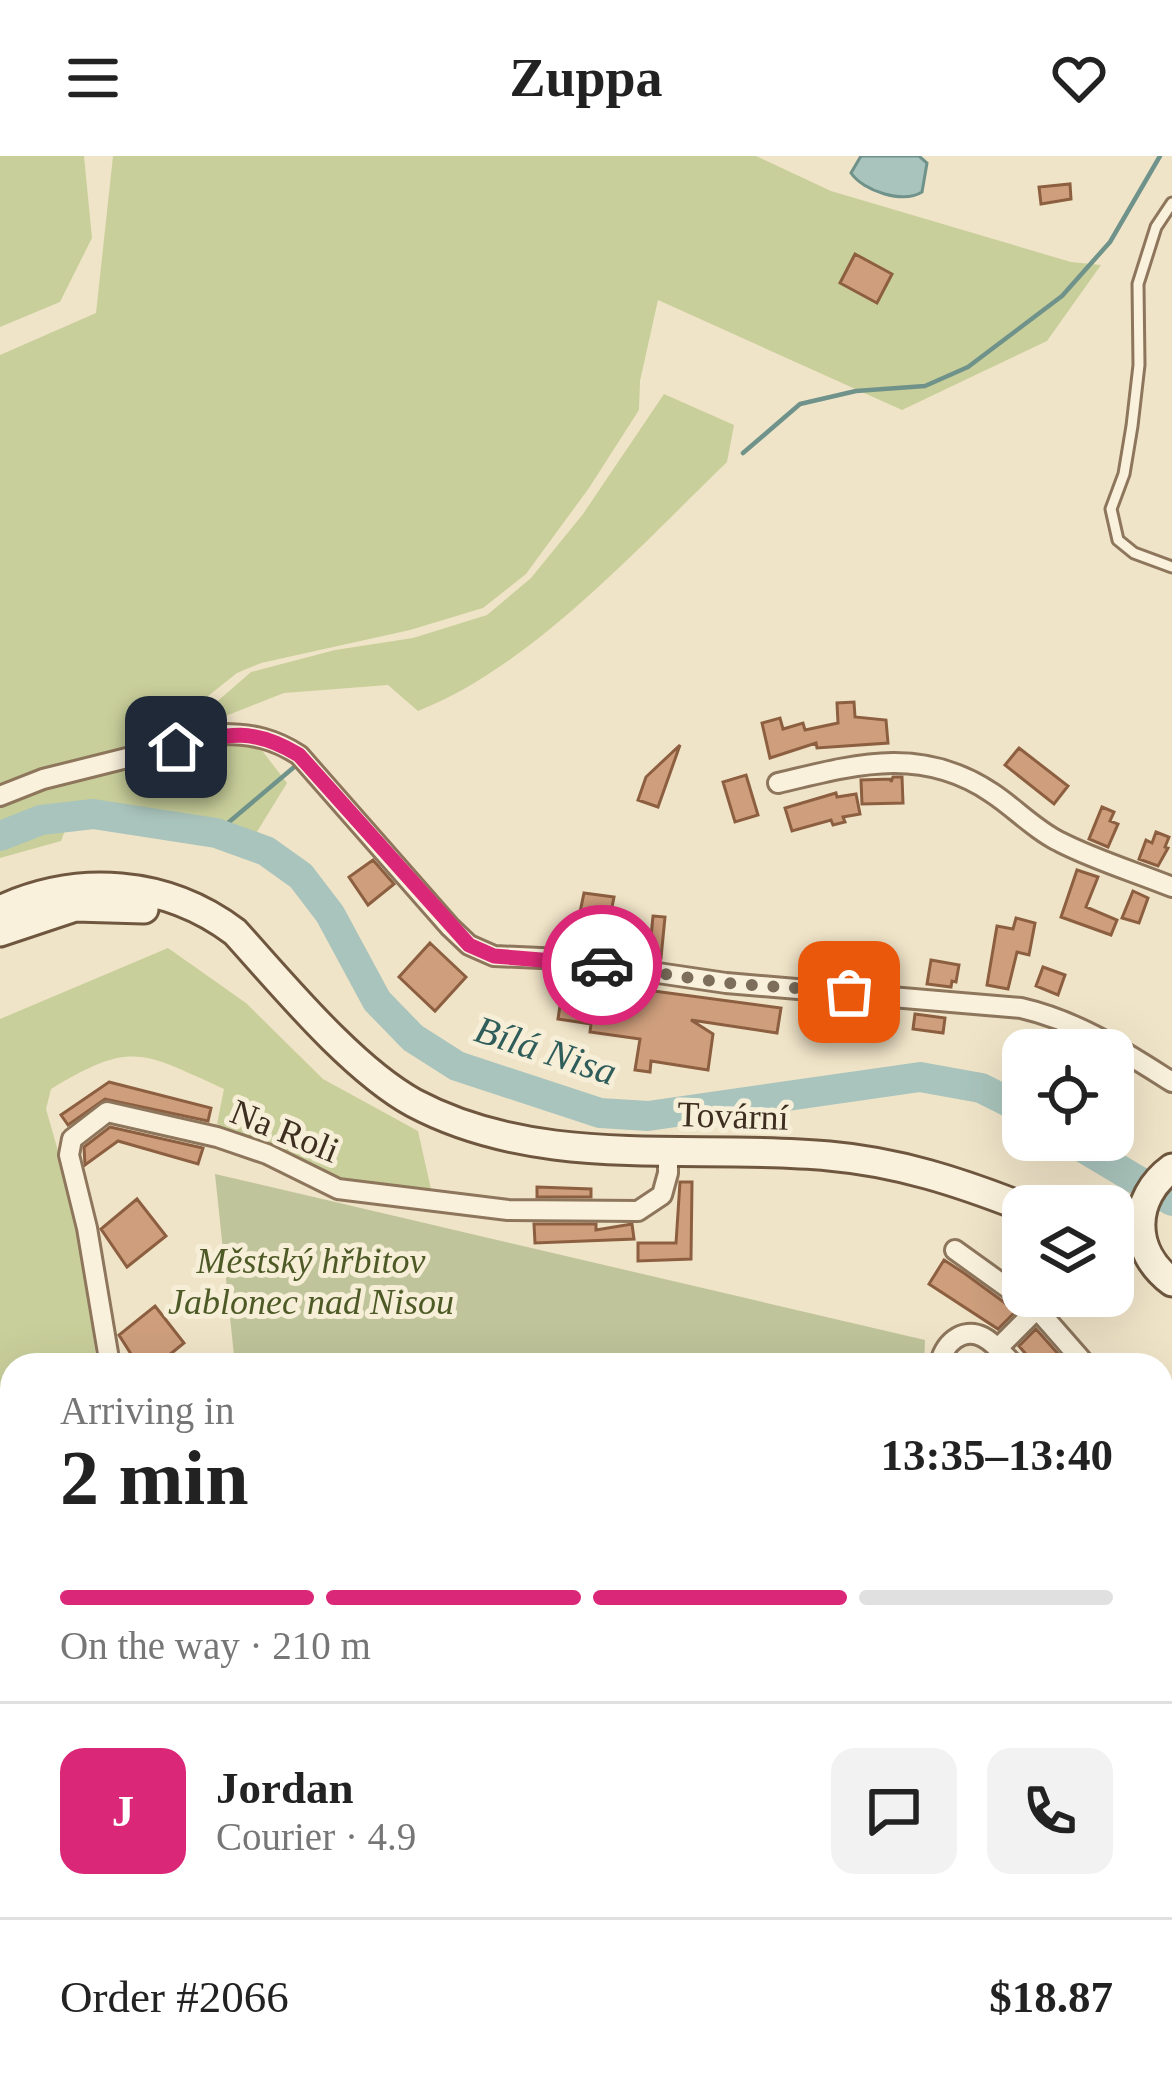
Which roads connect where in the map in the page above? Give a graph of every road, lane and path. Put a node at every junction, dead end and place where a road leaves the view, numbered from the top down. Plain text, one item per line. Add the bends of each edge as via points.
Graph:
1 (1172, 203) edge
2 (1172, 567) edge
3 (778, 783) dead end
4 (0, 796) edge
5 (1172, 887) edge
6 (6, 905) edge
7 (0, 932) edge
8 (275, 975) junction
9 (1172, 1082) edge
10 (668, 1150) junction
11 (1002, 1200) edge
12 (1151, 1201) edge
13 (955, 1250) dead end
14 (1172, 1282) edge
15 (1002, 1284) edge
16 (1029, 1317) edge
17 (1044, 1317) edge
18 (997, 1349) junction
19 (108, 1353) edge
20 (944, 1353) edge
21 (1001, 1353) edge
22 (1076, 1353) edge

1 - 2 lane via 1138,284 1132,426 1111,509 1118,540
3 - 5 street via 855,765 929,766 989,790 1056,841
4 - 9 street via 224,734 252,734 299,755 450,927 494,956 1021,1009 1094,1033
6 - 8 street, Tovární via 76,886 148,891 212,915
7 - 8 street, Tovární via 75,907 142,908 212,931
8 - 10 street, Tovární via 382,1081 433,1112 524,1141
10 - 11 street, Tovární via 898,1164
10 - 19 street, Na Roli via 662,1195 638,1211 508,1210 338,1190 217,1137 107,1112 73,1139 69,1156
12 - 14 street via 1150,1262
13 - 15 street
16 - 18 street
17 - 22 street
18 - 20 street via 970,1333 951,1340
18 - 21 street

